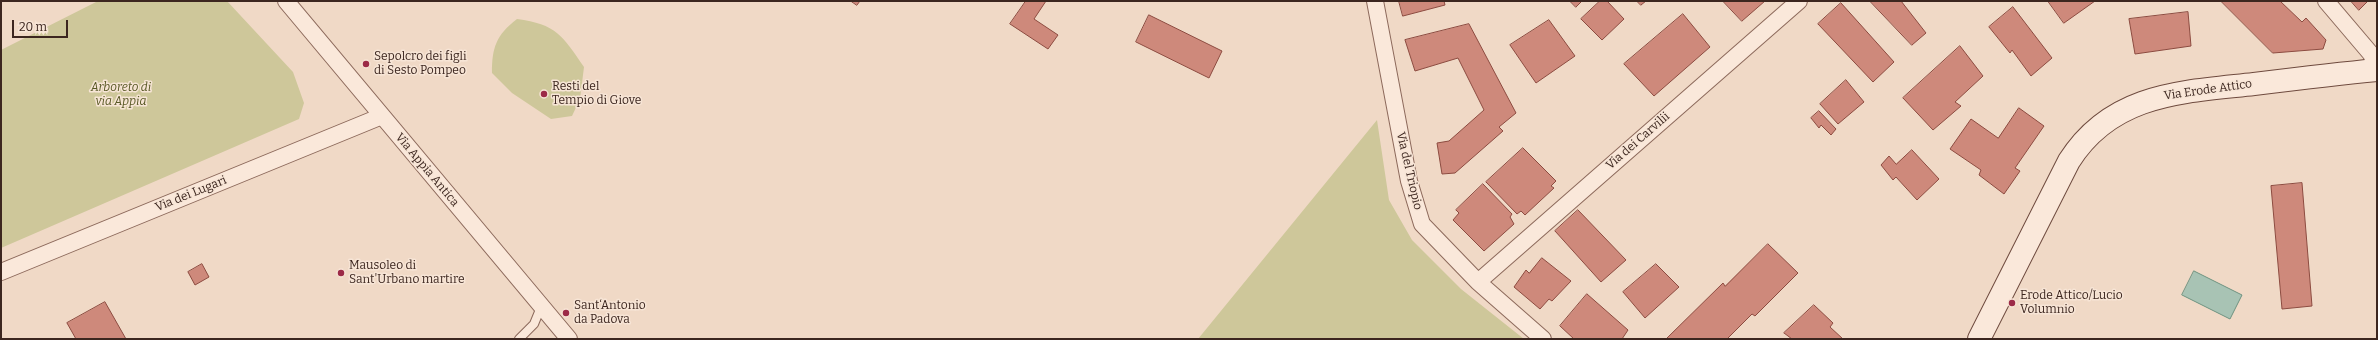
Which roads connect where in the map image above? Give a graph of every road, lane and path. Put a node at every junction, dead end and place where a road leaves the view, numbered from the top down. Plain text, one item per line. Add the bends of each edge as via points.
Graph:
1 (286, 1) edge
2 (1375, 1) edge
3 (1799, 1) edge
4 (2326, 1) edge
5 (2377, 69) edge
6 (382, 116) junction
7 (1, 272) edge
8 (1478, 282) junction
9 (541, 307) junction
10 (519, 339) edge
11 (568, 339) edge
12 (1543, 339) edge
13 (1979, 339) edge

1 - 6 street, Via Appia Antica
2 - 8 street, Via del Triopio via 1409,181 1422,224
3 - 8 street, Via dei Carvilii
4 - 5 street via 2371,54
5 - 13 main road, Via Erode Attico via 2178,93 2141,103 2107,120 2086,137 2069,161
6 - 7 street, Via dei Lugari
6 - 9 street, Via Appia Antica
8 - 12 street, Via del Triopio
9 - 10 lane via 534,324
9 - 11 street, Via Appia Antica

